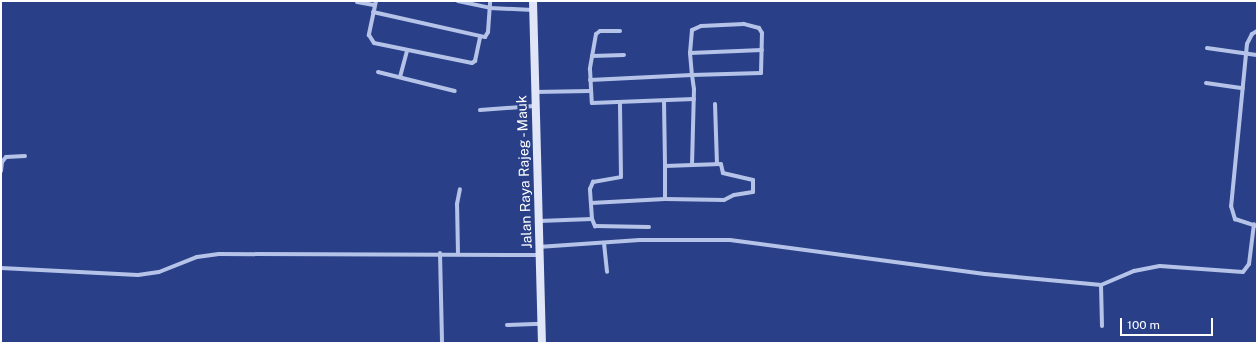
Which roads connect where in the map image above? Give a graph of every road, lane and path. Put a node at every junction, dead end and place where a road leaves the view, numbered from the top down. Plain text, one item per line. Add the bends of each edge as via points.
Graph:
1 (458, 1) edge
2 (490, 1) edge
3 (533, 1) edge
4 (357, 2) dead end
5 (375, 3) edge
6 (490, 8) junction
7 (533, 10) junction
8 (373, 12) junction
9 (620, 31) dead end
10 (1257, 32) edge
11 (480, 37) junction
12 (1206, 48) dead end
13 (407, 50) junction
14 (762, 50) junction
15 (690, 52) junction
16 (1247, 54) junction
17 (624, 55) dead end
18 (1257, 55) edge
19 (592, 56) junction
20 (378, 72) dead end
21 (692, 75) junction
22 (400, 77) junction
23 (590, 80) junction
24 (1206, 83) dead end
25 (1243, 88) junction
26 (455, 91) dead end
27 (590, 91) junction
28 (534, 92) junction
29 (694, 100) junction
30 (664, 101) junction
31 (620, 103) junction
32 (715, 104) dead end
33 (534, 106) junction
34 (480, 110) dead end
35 (25, 156) dead end
36 (717, 163) junction
37 (692, 164) junction
38 (665, 166) junction
39 (1, 170) edge
40 (460, 189) dead end
41 (665, 199) junction
42 (591, 202) junction
43 (592, 219) junction
44 (539, 220) junction
45 (1255, 225) edge
46 (649, 226) dead end
47 (604, 243) junction
48 (538, 247) junction
49 (440, 253) junction
50 (458, 254) junction
51 (540, 255) junction
52 (1, 268) edge
53 (607, 272) dead end
54 (1100, 285) junction
55 (542, 324) junction
56 (507, 325) dead end
57 (1102, 326) dead end
58 (442, 343) edge
59 (542, 343) edge

1 - 6 street
2 - 6 street
3 - 7 main road, Jalan Raya Rajeg - Mauk
4 - 5 street
5 - 8 street
6 - 7 street
6 - 11 street via 487,35
7 - 28 main road, Jalan Raya Rajeg - Mauk
8 - 11 street
8 - 13 street via 369,32 371,40 374,43
9 - 19 street via 597,32
10 - 16 street via 1249,37
11 - 13 street via 475,61 472,64
12 - 16 street
13 - 22 street
14 - 15 street
14 - 15 street via 762,33 756,26 744,24 695,27 691,34
14 - 21 street via 761,72
15 - 21 street
16 - 18 street
16 - 25 street
17 - 19 street
19 - 23 street
20 - 22 street
21 - 23 street
21 - 29 street
22 - 26 street
23 - 27 street
24 - 25 street
25 - 45 street via 1231,206 1235,219
27 - 28 street
27 - 31 street via 590,101 594,104
28 - 33 main road, Jalan Raya Rajeg - Mauk
29 - 30 street
29 - 37 street
30 - 31 street
30 - 38 street
31 - 42 street via 622,174 618,178 593,182
32 - 36 street
33 - 34 street
33 - 44 main road, Jalan Raya Rajeg - Mauk
35 - 39 street via 6,157
36 - 37 street
36 - 41 street via 722,165 723,173 752,178 753,192 734,195 724,200
37 - 38 street
38 - 41 street
40 - 50 street via 457,204
41 - 42 street
42 - 43 street
43 - 44 street
43 - 46 street via 595,226
44 - 48 main road, Jalan Raya Rajeg - Mauk
45 - 54 street via 1249,264 1243,272 1160,266 1134,271
47 - 48 street
47 - 53 street
47 - 54 street via 640,240 730,240 986,274
48 - 51 main road, Jalan Raya Rajeg - Mauk
49 - 50 street
49 - 52 street via 361,256 219,254 197,257 159,272 138,275
49 - 58 street
50 - 51 street
51 - 55 main road, Jalan Raya Rajeg - Mauk
54 - 57 street
55 - 56 street
55 - 59 main road, Jalan Raya Rajeg - Mauk

